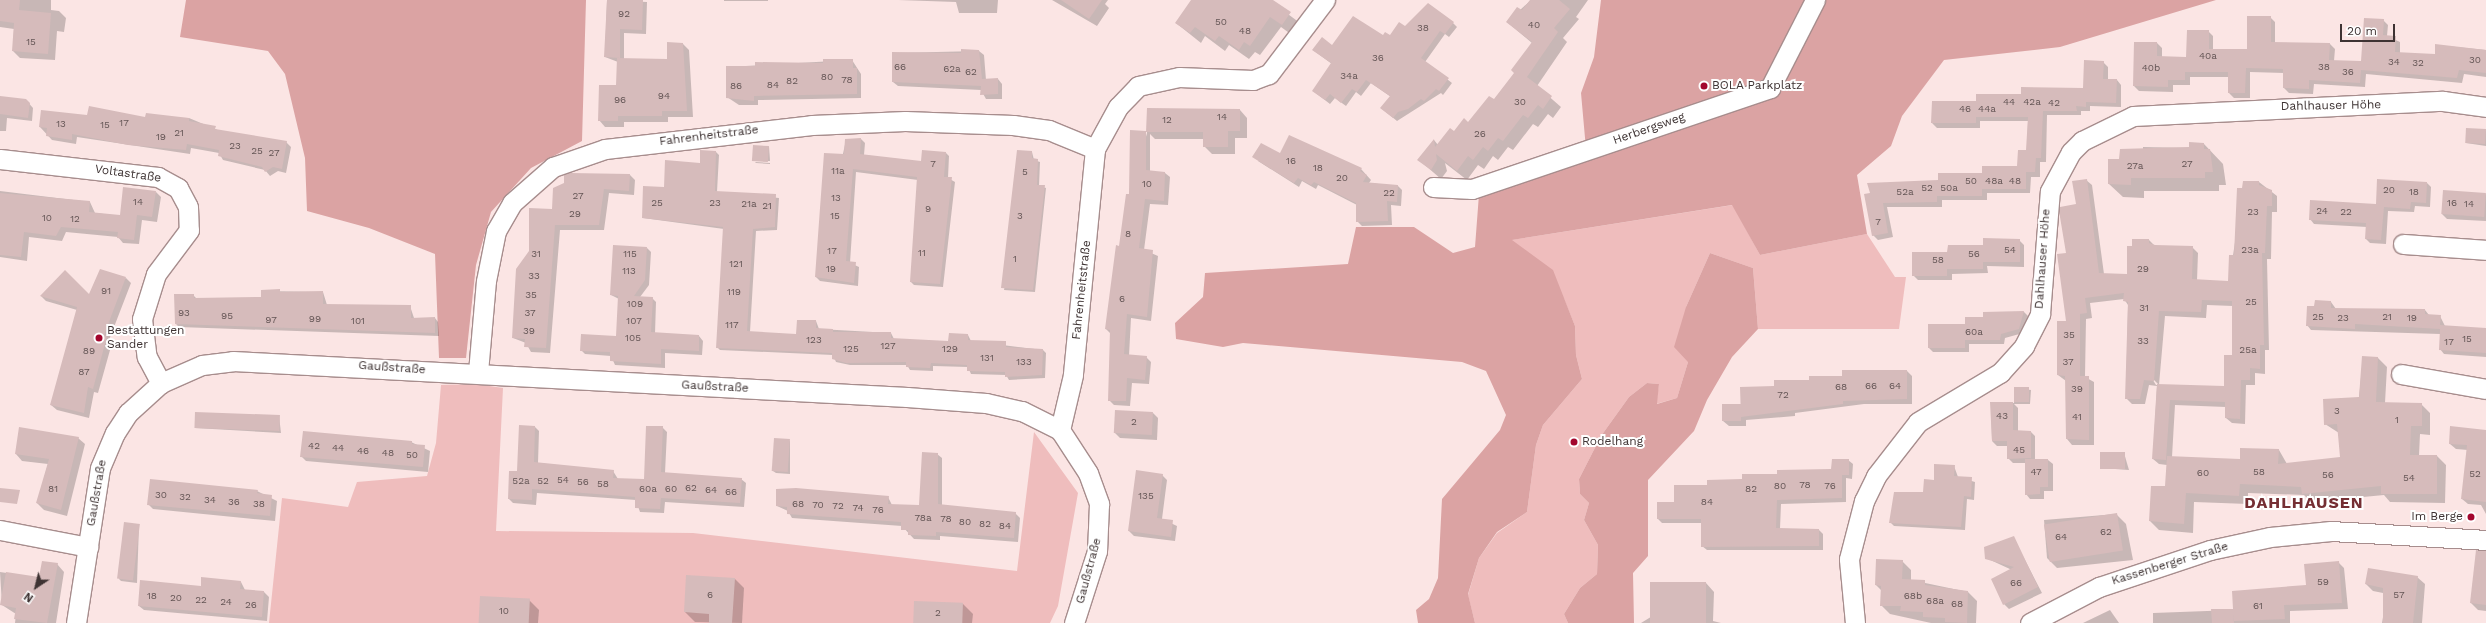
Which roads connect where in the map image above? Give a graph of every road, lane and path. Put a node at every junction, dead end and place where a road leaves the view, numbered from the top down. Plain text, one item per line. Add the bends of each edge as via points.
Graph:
1 (1325, 0) edge
2 (1815, 0) edge
3 (2486, 107) edge
4 (1095, 149) junction
5 (0, 159) edge
6 (1433, 187) dead end
7 (2403, 244) dead end
8 (2486, 250) edge
9 (478, 372) junction
10 (2401, 374) dead end
11 (161, 383) junction
12 (2486, 389) edge
13 (1060, 430) junction
14 (0, 530) edge
15 (2486, 540) edge
16 (88, 548) junction
17 (76, 623) edge
18 (1074, 623) edge
19 (1855, 623) edge
20 (2030, 623) edge

1 - 4 street, Fahrenheitstraße via 1269,74 1253,80 1179,78 1138,86 1118,106
2 - 6 street, Herbergsweg via 1770,88 1472,188
3 - 19 street, Dahlhauser Höhe via 2443,101 2133,116 2082,141 2067,158 2050,191 2040,314 2024,346 2000,373 1918,422 1876,476 1864,501 1849,558
4 - 9 street, Fahrenheitstraße via 1049,130 905,121 812,125 714,135 611,148 576,156 539,176 503,217 488,265
4 - 13 street, Fahrenheitstraße via 1073,375
5 - 11 street, Voltastraße via 158,177 176,184 188,207 189,230 156,274 146,301 142,330 147,357
7 - 8 street
9 - 11 street, Gaußstraße via 232,360 202,365
9 - 13 street, Gaußstraße via 986,403 1034,415
10 - 12 street
11 - 16 street, Gaußstraße via 128,413 107,448 100,468
13 - 18 street, Gaußstraße via 1088,473 1100,510 1097,551
14 - 16 street
15 - 20 street, Kassenberger Straße via 2331,531 2270,537 2210,550 2099,587
16 - 17 street, Gaußstraße

